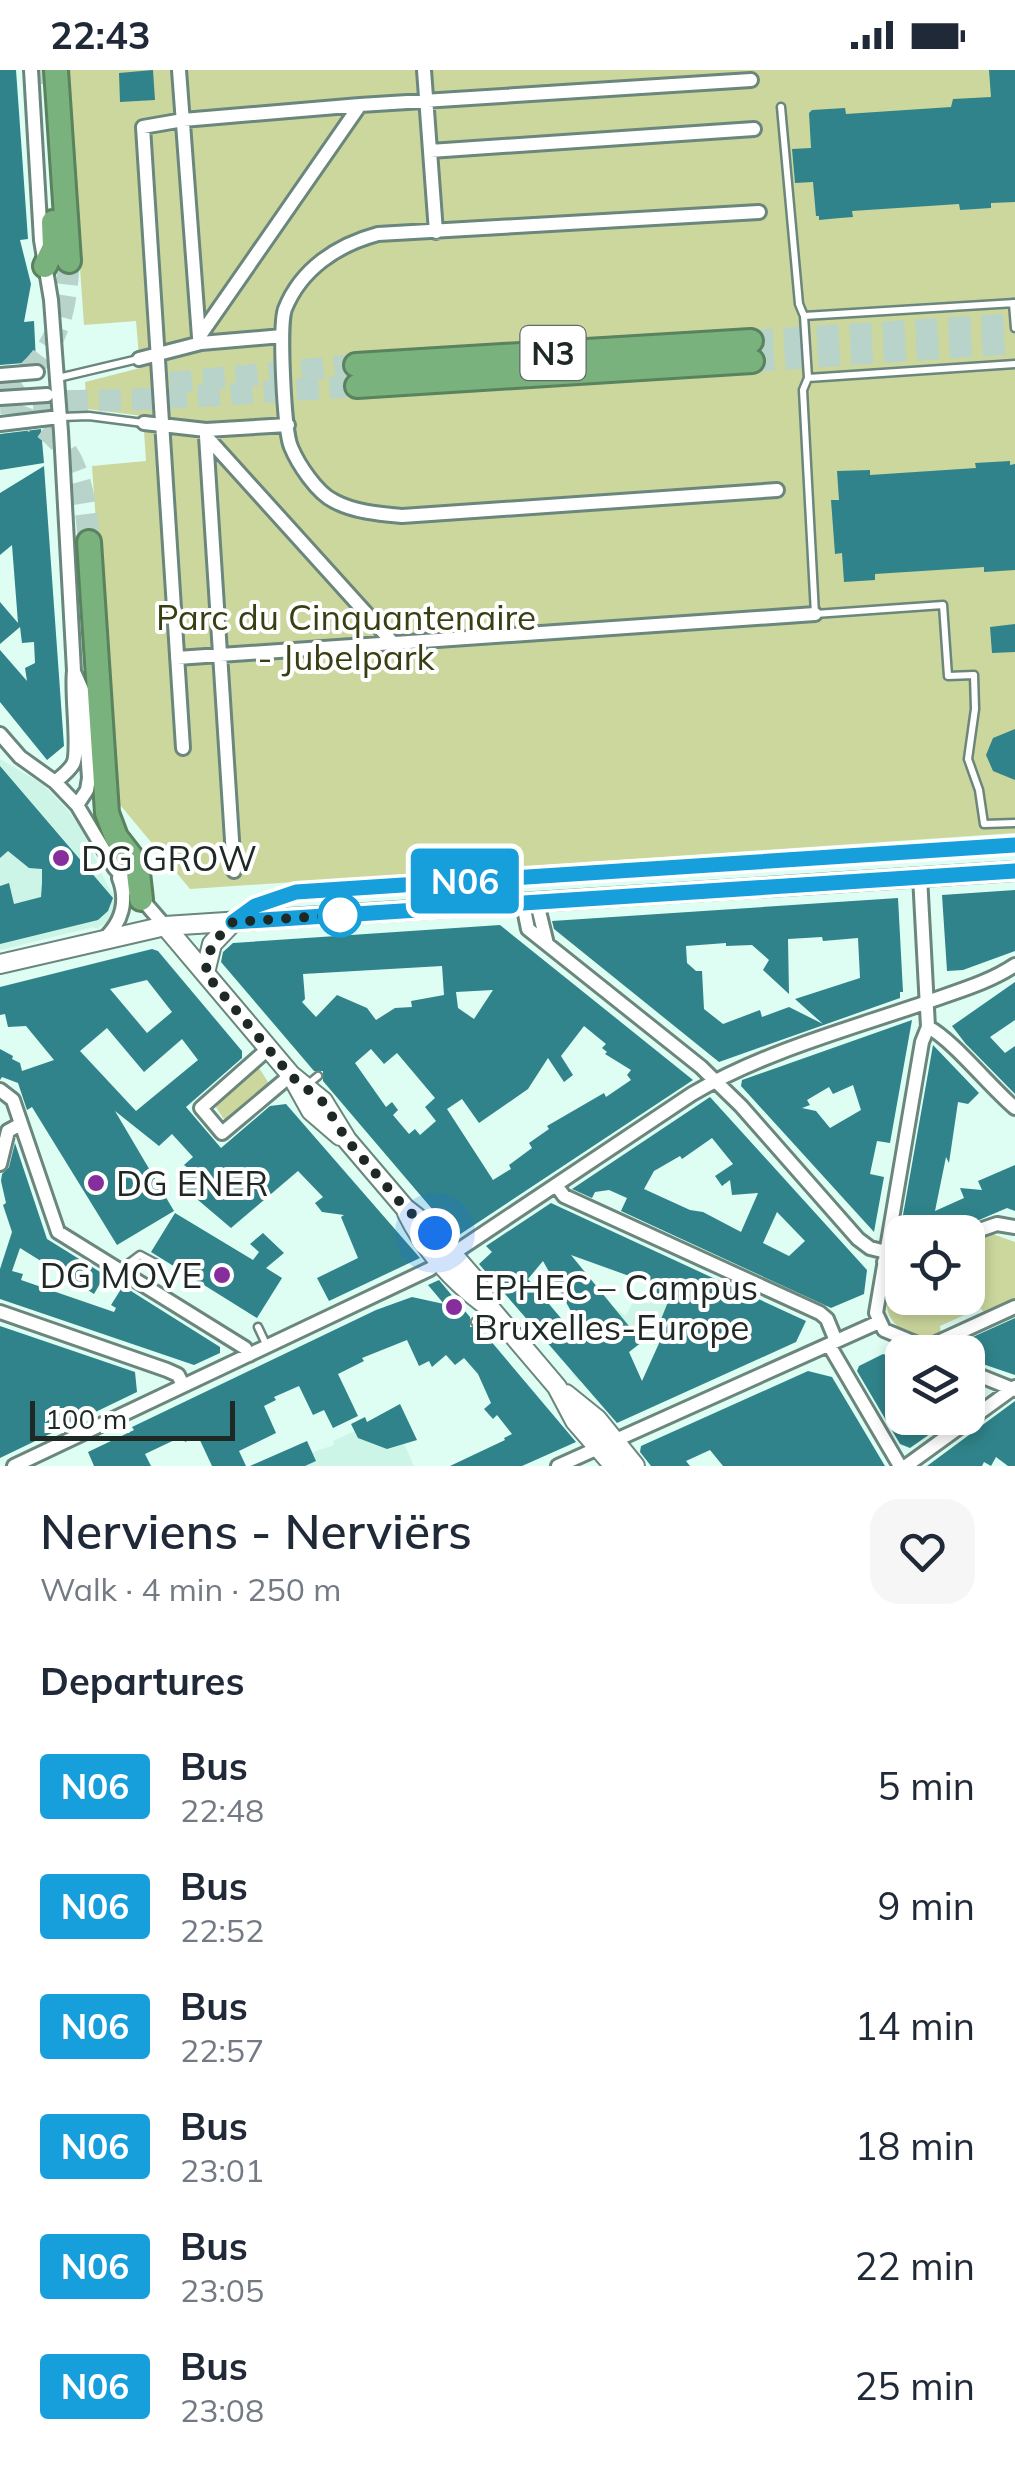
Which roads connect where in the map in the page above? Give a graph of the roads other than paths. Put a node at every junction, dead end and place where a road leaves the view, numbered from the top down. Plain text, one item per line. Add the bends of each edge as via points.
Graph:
1 (179, 70) edge
2 (424, 70) edge
3 (43, 75) edge
4 (750, 80) dead end
5 (426, 102) junction
6 (360, 105) junction
7 (781, 106) dead end
8 (183, 120) junction
9 (754, 129) dead end
10 (430, 151) junction
11 (759, 212) dead end
12 (436, 232) junction
13 (69, 261) tunnel mouth
14 (45, 266) joint
15 (1014, 303) edge
16 (804, 316) junction
17 (1015, 328) edge
18 (282, 336) junction
19 (200, 340) junction
20 (751, 351) tunnel mouth
21 (158, 354) junction
22 (139, 359) joint
23 (1015, 364) edge
24 (37, 372) dead end
25 (0, 375) edge
26 (357, 376) tunnel mouth
27 (56, 378) junction
28 (808, 378) junction
29 (47, 395) dead end
30 (0, 398) edge
31 (60, 417) junction
32 (144, 423) joint
33 (0, 424) edge
34 (288, 424) junction
35 (162, 425) junction
36 (206, 433) junction
37 (777, 490) dead end
38 (89, 542) tunnel mouth
39 (814, 614) junction
40 (393, 643) junction
41 (219, 655) junction
42 (177, 658) junction
43 (74, 671) junction
44 (0, 734) edge
45 (183, 748) dead end
46 (55, 782) junction
47 (77, 804) junction
48 (1015, 823) edge
49 (1015, 845) edge
50 (114, 867) junction
51 (234, 870) dead end
52 (1015, 870) edge
53 (920, 876) junction
54 (141, 899) junction
55 (530, 904) junction
56 (233, 922) junction
57 (165, 926) junction
58 (104, 938) junction
59 (0, 964) edge
60 (1015, 964) edge
61 (205, 973) junction
62 (928, 1002) junction
63 (928, 1027) junction
64 (268, 1049) junction
65 (305, 1079) junction
66 (715, 1080) junction
67 (0, 1090) edge
68 (1015, 1108) edge
69 (21, 1124) junction
70 (0, 1164) edge
71 (556, 1185) junction
72 (892, 1215) edge
73 (985, 1228) edge
74 (1015, 1228) edge
75 (885, 1257) joint
76 (447, 1258) junction
77 (157, 1264) dead end
78 (120, 1271) junction
79 (1015, 1307) edge
80 (490, 1309) junction
81 (0, 1312) edge
82 (475, 1322) dead end
83 (878, 1322) junction
84 (258, 1327) dead end
85 (894, 1335) edge
86 (960, 1335) edge
87 (833, 1343) junction
88 (268, 1346) junction
89 (248, 1355) junction
90 (985, 1377) edge
91 (183, 1385) junction
92 (1014, 1389) edge
93 (607, 1445) junction
94 (909, 1465) edge
95 (14, 1466) edge
96 (558, 1466) edge
97 (614, 1466) edge
98 (635, 1466) edge

1 - 8 street
2 - 5 street
3 - 13 highway
3 - 14 highway via 54,247
4 - 5 street
5 - 6 street
5 - 10 street
6 - 8 street
6 - 19 street
7 - 16 lane
8 - 19 street
8 - 21 street via 143,127
9 - 10 street
10 - 12 street
11 - 12 street
12 - 18 street via 378,234 333,252 294,293 280,323
14 - 27 street
15 - 16 lane
15 - 17 lane
16 - 28 lane
18 - 19 street
18 - 34 street
19 - 21 street
20 - 26 highway, N3
21 - 22 street
21 - 35 street
22 - 27 lane
23 - 28 lane
24 - 25 street
27 - 31 street
28 - 39 lane via 803,390
29 - 30 street
31 - 32 lane
31 - 33 street
31 - 43 street
32 - 35 street
34 - 36 street
34 - 37 street via 296,457 331,500 377,514
35 - 36 street
35 - 42 street
36 - 40 street
36 - 41 street
38 - 54 highway via 107,812 116,838 137,864
39 - 40 street
39 - 48 lane via 943,605 948,676 974,675 968,759 984,824
40 - 41 street
41 - 42 street
41 - 51 street
42 - 45 street
43 - 46 street via 76,756
43 - 47 street via 83,692 89,778
44 - 46 street
46 - 47 street
47 - 50 street
49 - 56 lane via 296,892
50 - 54 street
50 - 58 street via 125,898
52 - 53 street
53 - 55 street
53 - 62 street
54 - 57 street
55 - 56 street
55 - 66 street via 528,930
56 - 57 street
56 - 61 street via 212,944
57 - 58 street
57 - 61 street
58 - 59 street
60 - 62 street
61 - 64 street
62 - 63 street
62 - 66 street
63 - 68 street
63 - 72 street
64 - 65 street
64 - 65 street via 201,1108 222,1133
65 - 76 street via 418,1234
66 - 71 street
66 - 75 street via 858,1239
67 - 69 street via 13,1100
69 - 70 street via 8,1131
69 - 78 street via 58,1232
71 - 76 street
71 - 87 street via 564,1196 820,1313
73 - 74 street
75 - 83 street
76 - 80 street via 476,1280
76 - 88 street
77 - 78 lane via 140,1256
78 - 89 street
79 - 86 street
80 - 82 lane
80 - 93 street via 557,1388 575,1420
81 - 91 street via 167,1370
83 - 85 street
83 - 87 street
84 - 88 lane
87 - 93 street
87 - 94 street
88 - 89 street
89 - 91 street
90 - 92 street
91 - 95 street
92 - 94 street
93 - 96 street
93 - 97 street
93 - 98 street

